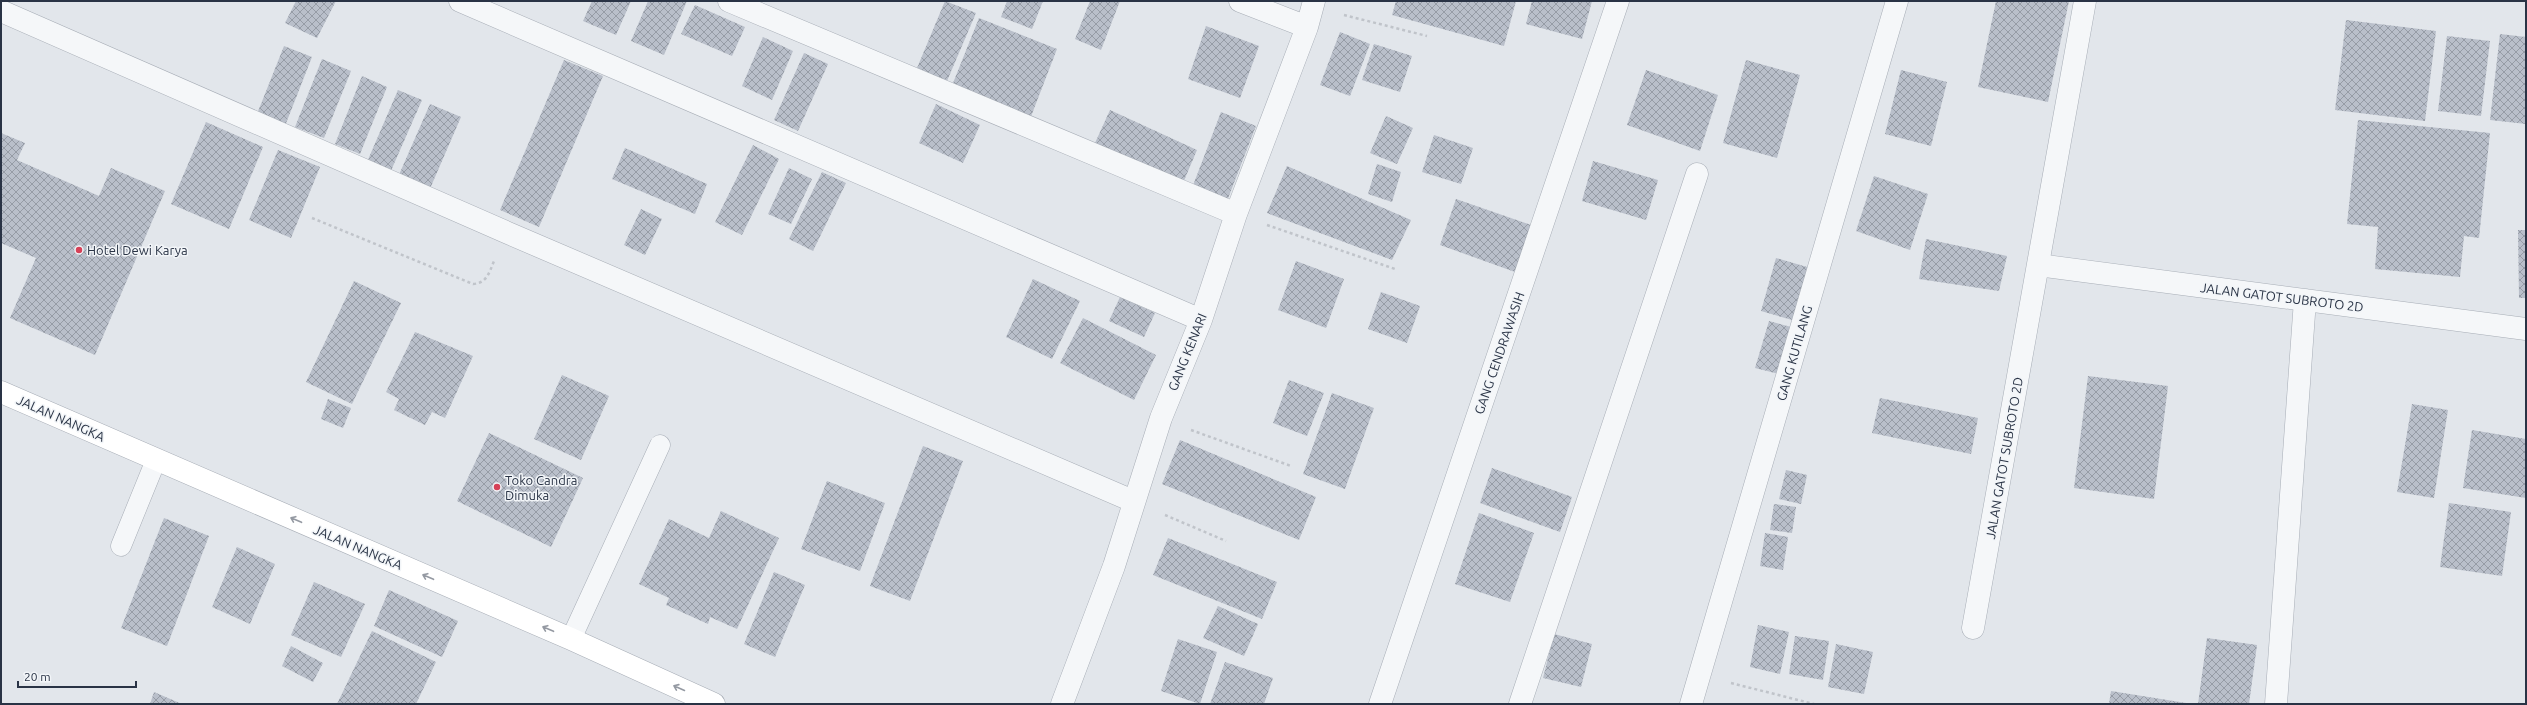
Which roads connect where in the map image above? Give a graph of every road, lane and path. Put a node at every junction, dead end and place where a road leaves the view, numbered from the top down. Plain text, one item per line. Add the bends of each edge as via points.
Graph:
1 (460, 1) edge
2 (729, 1) edge
3 (1240, 1) edge
4 (1618, 1) edge
5 (1897, 1) edge
6 (2085, 1) edge
7 (1, 11) edge
8 (1311, 12) edge
9 (1427, 36) dead end
10 (1697, 174) dead end
11 (1236, 214) junction
12 (312, 218) dead end
13 (508, 233) junction
14 (2038, 265) junction
15 (1395, 269) dead end
16 (2305, 300) junction
17 (1201, 320) junction
18 (2526, 329) edge
19 (1, 392) edge
20 (1161, 418) junction
21 (660, 445) dead end
22 (156, 460) junction
23 (1291, 466) dead end
24 (1133, 501) junction
25 (1226, 541) dead end
26 (121, 546) dead end
27 (1973, 628) dead end
28 (571, 638) junction
29 (1700, 674) junction
30 (714, 704) edge
31 (1062, 704) edge
32 (1380, 704) edge
33 (1520, 704) edge
34 (1691, 704) edge
35 (1814, 704) edge
36 (2276, 704) edge

1 - 17 street
2 - 11 street
3 - 8 street
4 - 32 street, GANG CENDRAWASIH
5 - 29 street, GANG KUTILANG
6 - 14 street, JALAN GATOT SUBROTO 2D
7 - 13 street
8 - 9 path
8 - 11 street, GANG KENARI
10 - 33 street
11 - 15 path
11 - 17 street, GANG KENARI
12 - 13 path via 473,284 481,283 487,278
13 - 24 street
14 - 16 street, JALAN GATOT SUBROTO 2D
14 - 27 street, JALAN GATOT SUBROTO 2D
16 - 18 street, JALAN GATOT SUBROTO 2D
16 - 36 street
17 - 20 street, GANG KENARI
19 - 22 main road, JALAN NANGKA
20 - 23 path
20 - 24 street, GANG KENARI
21 - 28 lane
22 - 26 lane
28 -> 22 main road, JALAN NANGKA
24 - 25 path
24 - 31 street, GANG KENARI via 1114,566
30 -> 28 main road, JALAN NANGKA
29 - 34 street, GANG KUTILANG
29 - 35 path

